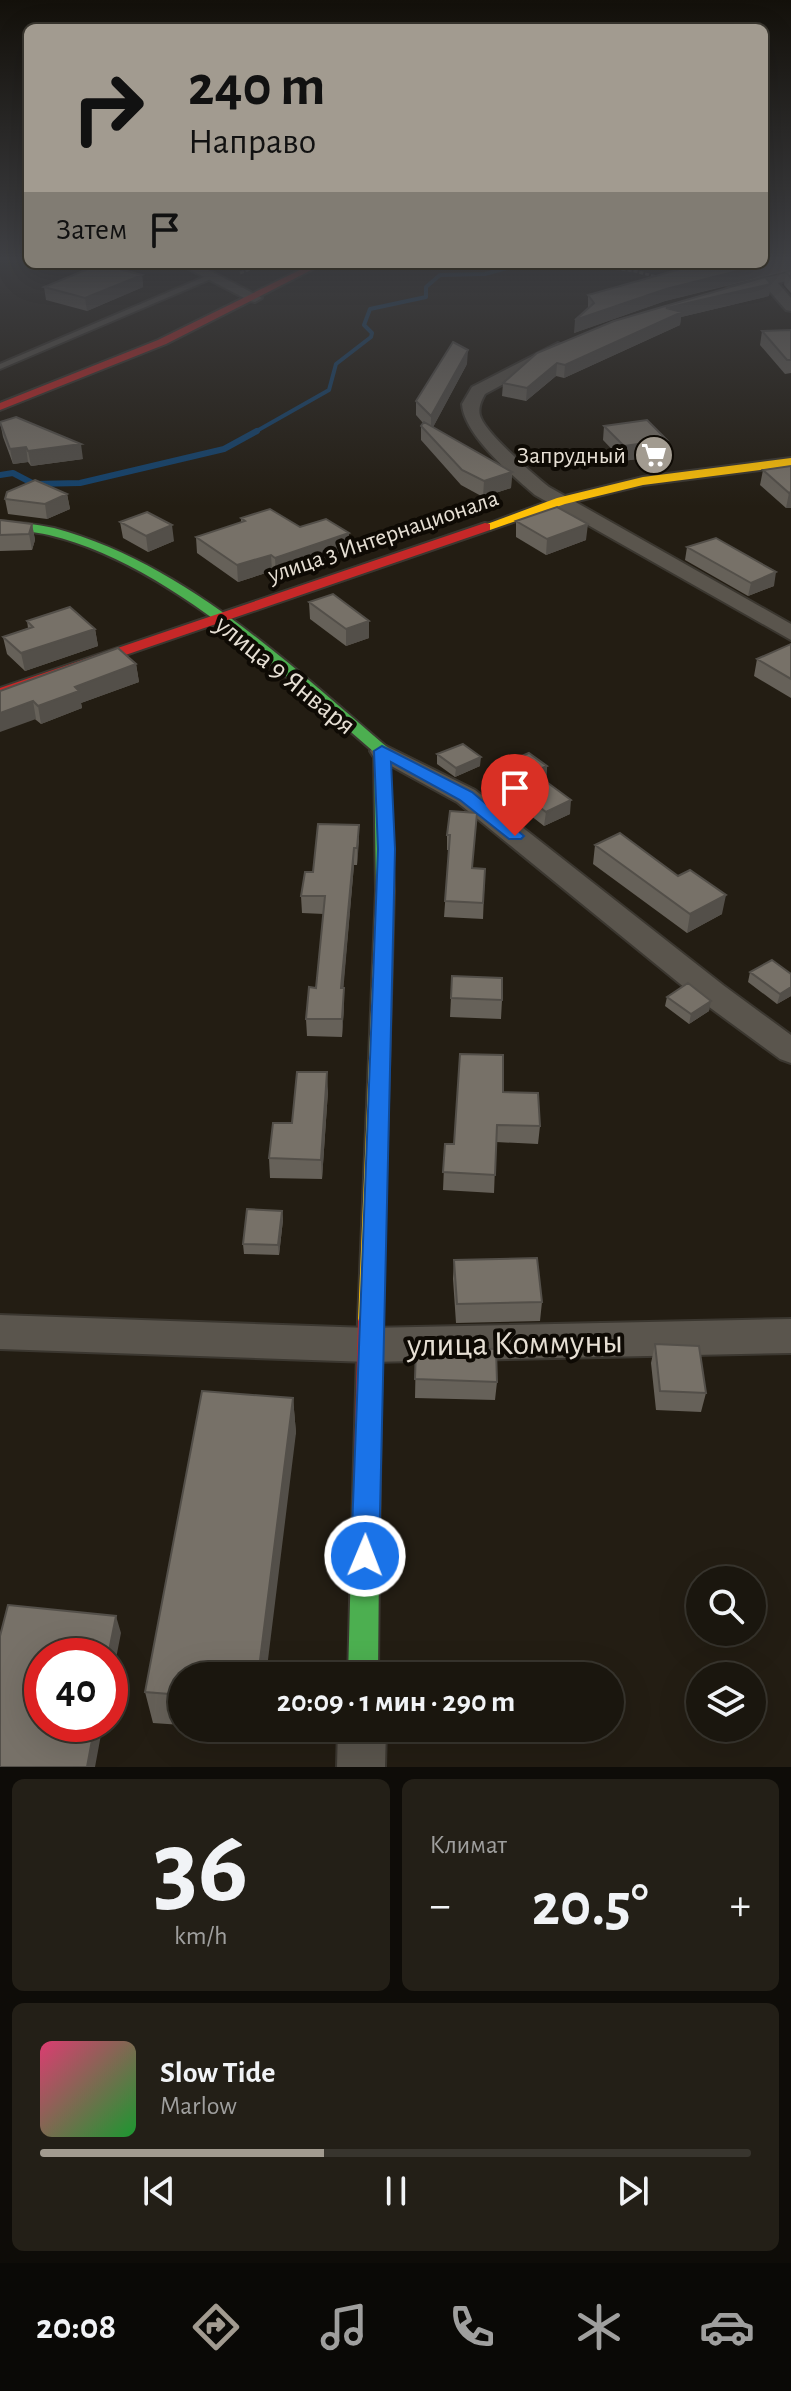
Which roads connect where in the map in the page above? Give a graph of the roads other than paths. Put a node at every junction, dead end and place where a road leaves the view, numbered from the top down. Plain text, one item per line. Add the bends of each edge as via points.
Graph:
1 (58, 342) edge
2 (157, 342) edge
3 (571, 342) edge
4 (0, 367) edge
5 (0, 407) edge
6 (791, 462) edge
7 (561, 501) junction
8 (0, 525) edge
9 (218, 617) junction
10 (791, 633) edge
11 (0, 693) edge
12 (382, 751) junction
13 (791, 1051) edge
14 (0, 1332) edge
15 (791, 1336) edge
16 (369, 1345) junction
17 (363, 1662) edge
18 (362, 1742) edge
19 (361, 1767) edge

1 - 4 lane
2 - 5 street
3 - 7 street via 503,375 478,391 471,404 472,419 518,471
6 - 7 street, улица 3 Интернационала via 643,481
7 - 9 street, улица 3 Интернационала
7 - 10 street
8 - 9 street, улица 9 Января via 19,524 89,543 137,565
9 - 11 street, улица 3 Интернационала
9 - 12 street, улица 9 Января
12 - 13 street via 466,796
12 - 16 street, улица 9 Января via 386,849
14 - 16 street, улица Коммуны
15 - 16 street, улица Коммуны
16 - 17 street, улица 9 Января
18 - 19 street

